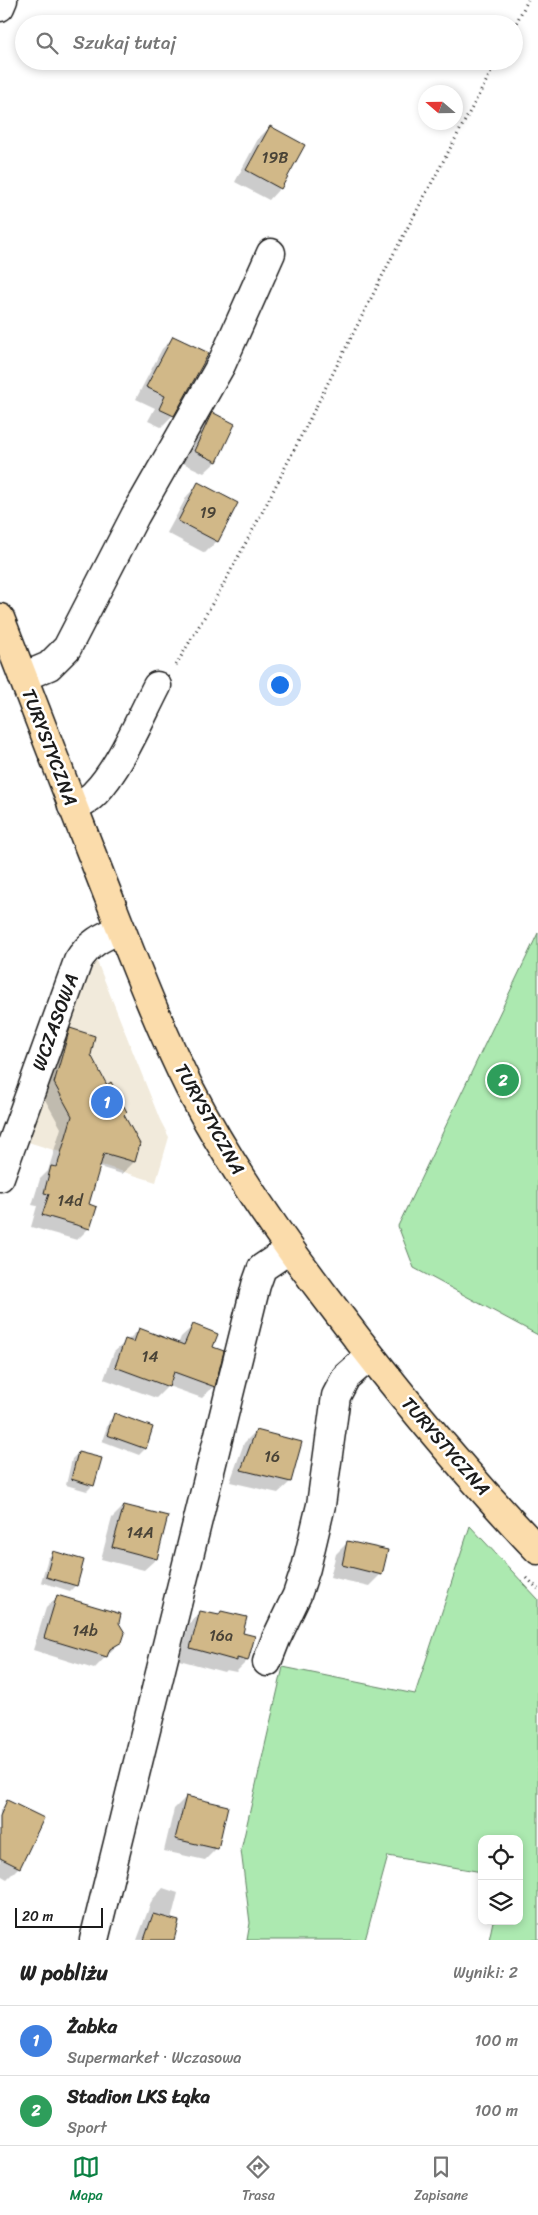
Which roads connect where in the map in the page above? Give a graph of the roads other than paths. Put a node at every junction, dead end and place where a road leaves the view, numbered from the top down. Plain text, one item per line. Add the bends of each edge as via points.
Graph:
1 (4, 0) edge
2 (0, 8) edge
3 (272, 253) dead end
4 (0, 618) edge
5 (23, 677) junction
6 (157, 686) road end
7 (72, 806) junction
8 (121, 929) junction
9 (7, 1132) edge
10 (0, 1177) edge
11 (290, 1248) junction
12 (370, 1356) junction
13 (538, 1550) edge
14 (267, 1662) dead end
15 (94, 1940) edge

1 - 2 street
3 - 5 street via 222,365 135,516 67,648 49,666
4 - 5 main road, TURYSTYCZNA
5 - 7 main road, TURYSTYCZNA
6 - 7 street via 111,773 86,801
7 - 8 main road, TURYSTYCZNA
8 - 9 street, WCZASOWA via 96,939 78,961
8 - 11 main road, TURYSTYCZNA via 190,1088 242,1178
9 - 10 street, WCZASOWA
11 - 12 main road, TURYSTYCZNA
11 - 15 street via 262,1268 256,1285
12 - 13 main road, TURYSTYCZNA
12 - 14 street via 346,1377 336,1396 322,1505 306,1568

